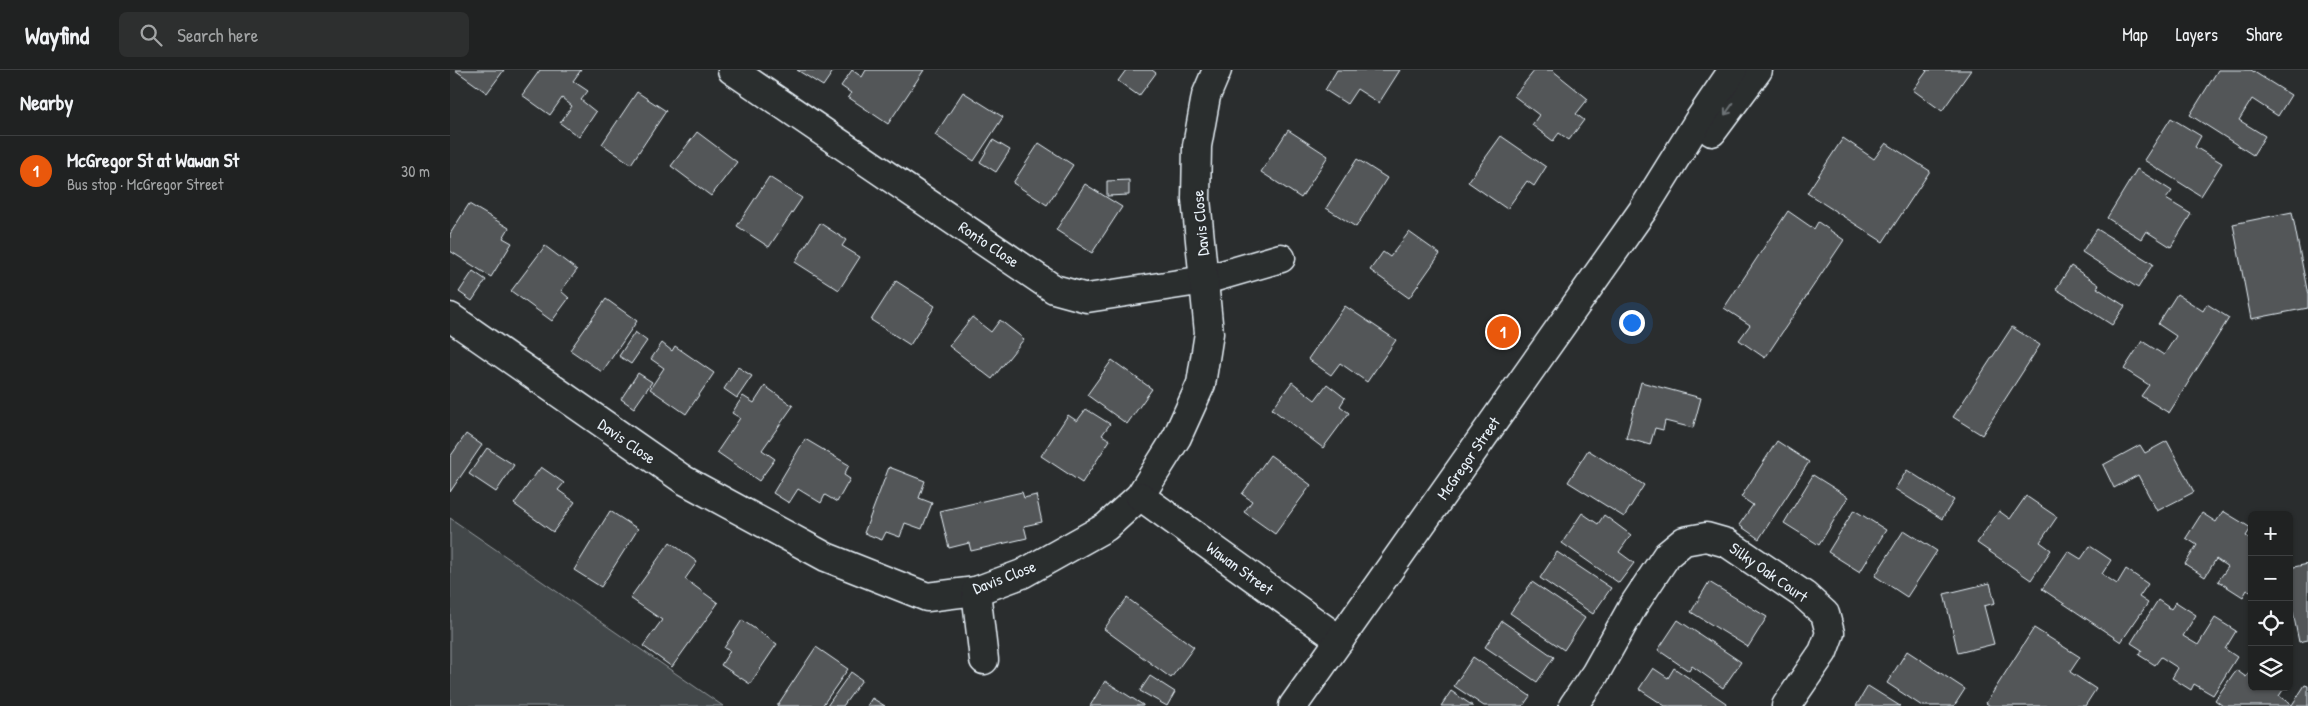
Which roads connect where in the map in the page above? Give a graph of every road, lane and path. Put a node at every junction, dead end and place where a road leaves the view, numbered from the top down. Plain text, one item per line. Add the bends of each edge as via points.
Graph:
1 (732, 70) edge
2 (1217, 70) edge
3 (1733, 70) edge
4 (1758, 70) edge
5 (1644, 210) junction
6 (1281, 258) dead end
7 (1205, 280) junction
8 (450, 317) edge
9 (1140, 496) junction
10 (976, 591) junction
11 (1340, 640) junction
12 (984, 660) dead end
13 (1293, 706) edge
14 (1573, 706) edge
15 (1786, 706) edge

1 - 7 street, Ronto Close via 1054,289 1087,298
2 - 7 street, Davis Close via 1206,96 1197,146 1196,199
3 - 5 street, McGregor Street
4 -> 5 street, McGregor Street via 1714,130
5 - 11 street, McGregor Street
6 - 7 street, Ronto Close
7 - 9 street, Davis Close via 1209,333 1201,384 1177,437
8 - 10 street, Davis Close via 684,480 826,557 926,597
9 - 10 street, Davis Close via 1106,527 1022,574
9 - 11 street, Wawan Street
10 - 12 street
11 - 13 street, McGregor Street
14 - 15 street, Silky Oak Court via 1667,555 1684,541 1706,537 1727,543 1804,595 1826,614 1830,633 1823,652

